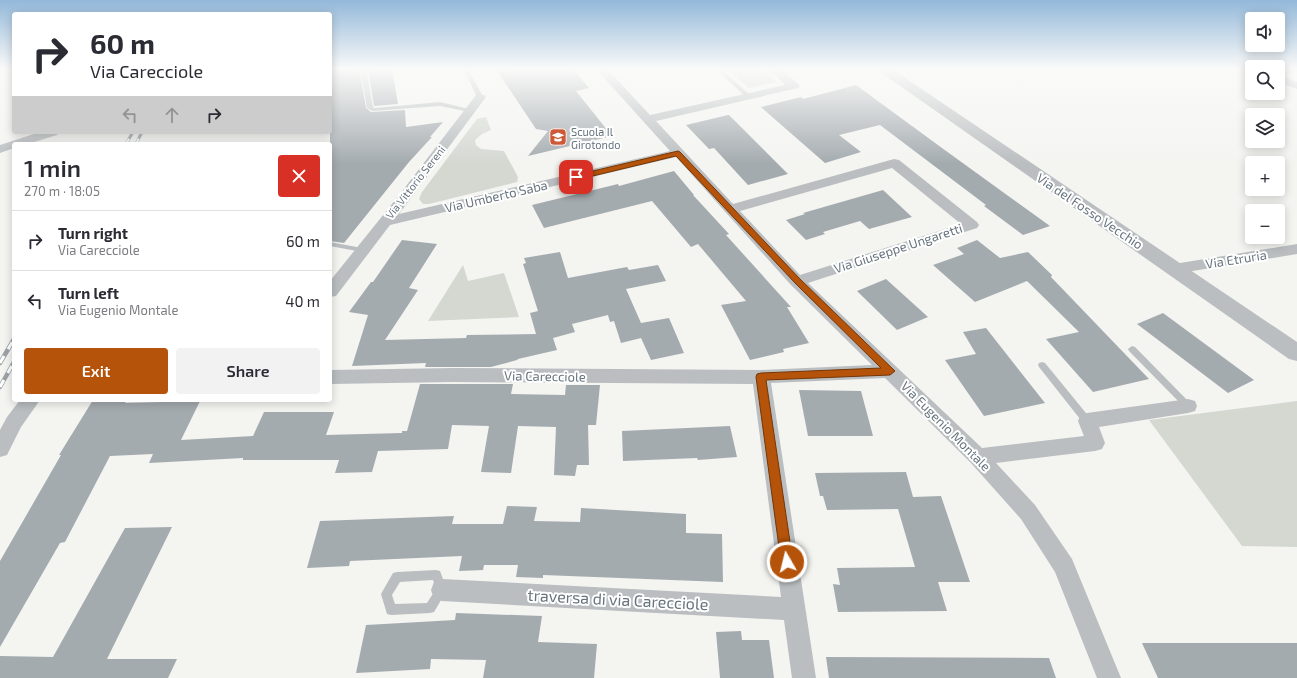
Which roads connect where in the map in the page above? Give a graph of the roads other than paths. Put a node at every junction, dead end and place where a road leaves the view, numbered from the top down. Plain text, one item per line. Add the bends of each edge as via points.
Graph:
1 (369, 101) edge
2 (477, 101) edge
3 (631, 101) edge
4 (728, 101) edge
5 (929, 101) edge
6 (470, 110) junction
7 (648, 119) junction
8 (46, 134) edge
9 (20, 142) edge
10 (12, 145) edge
11 (0, 149) edge
12 (678, 153) junction
13 (730, 209) junction
14 (385, 222) junction
15 (332, 244) edge
16 (1297, 249) edge
17 (362, 250) junction
18 (1174, 269) junction
19 (798, 281) junction
20 (332, 289) edge
21 (1132, 349) dead end
22 (1297, 353) edge
23 (1042, 366) dead end
24 (890, 371) junction
25 (332, 377) edge
26 (761, 377) junction
27 (29, 402) edge
28 (1188, 406) joint
29 (1088, 421) junction
30 (0, 449) edge
31 (978, 457) junction
32 (442, 590) junction
33 (794, 609) junction
34 (804, 678) edge
35 (1109, 678) edge

1 - 6 lane via 370,108 374,110 440,104
2 - 6 street, Via Vittorio Sereni
3 - 7 street, Via Eugenio Montale
4 - 7 street
5 - 18 street, Via del Fosso Vecchio
6 - 14 street, Via Vittorio Sereni
7 - 12 street, Via Eugenio Montale
8 - 9 street
10 - 11 street
12 - 13 street, Via Eugenio Montale
12 - 14 street, Via Umberto Saba
13 - 19 street, Via Eugenio Montale
13 - 19 street, Via Giuseppe Ungaretti via 894,163 972,225
14 - 17 street, Via Vittorio Sereni
15 - 17 lane
16 - 18 street, Via Etruria
17 - 20 street, Via Vittorio Sereni
18 - 22 street, Via del Fosso Vecchio
19 - 24 street, Via Eugenio Montale
21 - 28 lane
23 - 29 lane
24 - 26 street, Via Carecciole
24 - 31 street, Via Eugenio Montale
25 - 26 street, Via Carecciole
26 - 33 street
27 - 30 street via 14,422
28 - 29 street
29 - 31 street via 1095,443
31 - 35 street, Via Eugenio Montale via 1028,512 1064,566
32 - 32 lane via 436,575 397,577 386,594 392,610 430,608
32 - 33 street, traversa di via Carecciole
33 - 34 street

